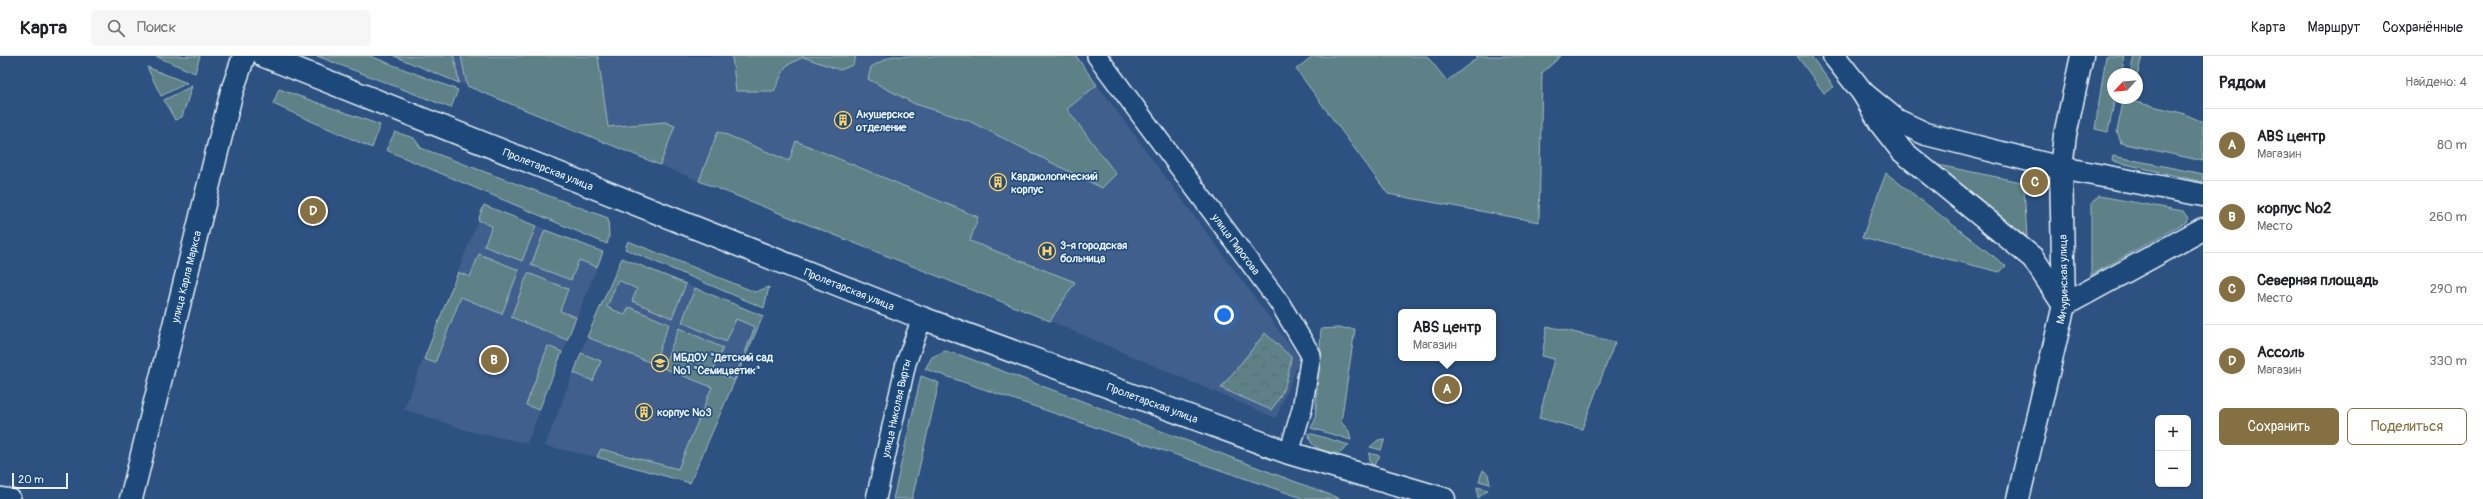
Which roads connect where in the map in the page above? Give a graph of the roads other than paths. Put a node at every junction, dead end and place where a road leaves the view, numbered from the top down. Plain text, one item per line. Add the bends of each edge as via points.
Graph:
1 (244, 56) edge
2 (264, 56) edge
3 (1097, 56) edge
4 (1834, 56) edge
5 (2082, 56) edge
6 (1863, 93) junction
7 (2061, 168) junction
8 (2203, 195) edge
9 (2203, 229) edge
10 (2064, 305) junction
11 (922, 318) junction
12 (1289, 453) junction
13 (0, 497) edge
14 (11, 499) edge
15 (131, 499) edge
16 (876, 499) edge
17 (1444, 499) edge
18 (2018, 499) edge

1 - 15 main road, улица Карла Маркса via 232,91
2 - 11 main road, Пролетарская улица
3 - 12 street, улица Пирогова via 1279,302 1311,355 1302,409
4 - 6 main road
5 - 7 main road, Мичуринская улица via 2065,135
6 - 7 main road via 1896,120 1926,134
6 - 10 main road via 1881,124 1902,151 2033,258
7 - 8 main road
7 - 10 main road, Мичуринская улица
9 - 10 main road
10 - 18 main road, Мичуринская улица
11 - 12 main road, Пролетарская улица
11 - 16 street, улица Николая Вирты via 906,363
12 - 17 main road, Пролетарская улица
13 - 14 street

